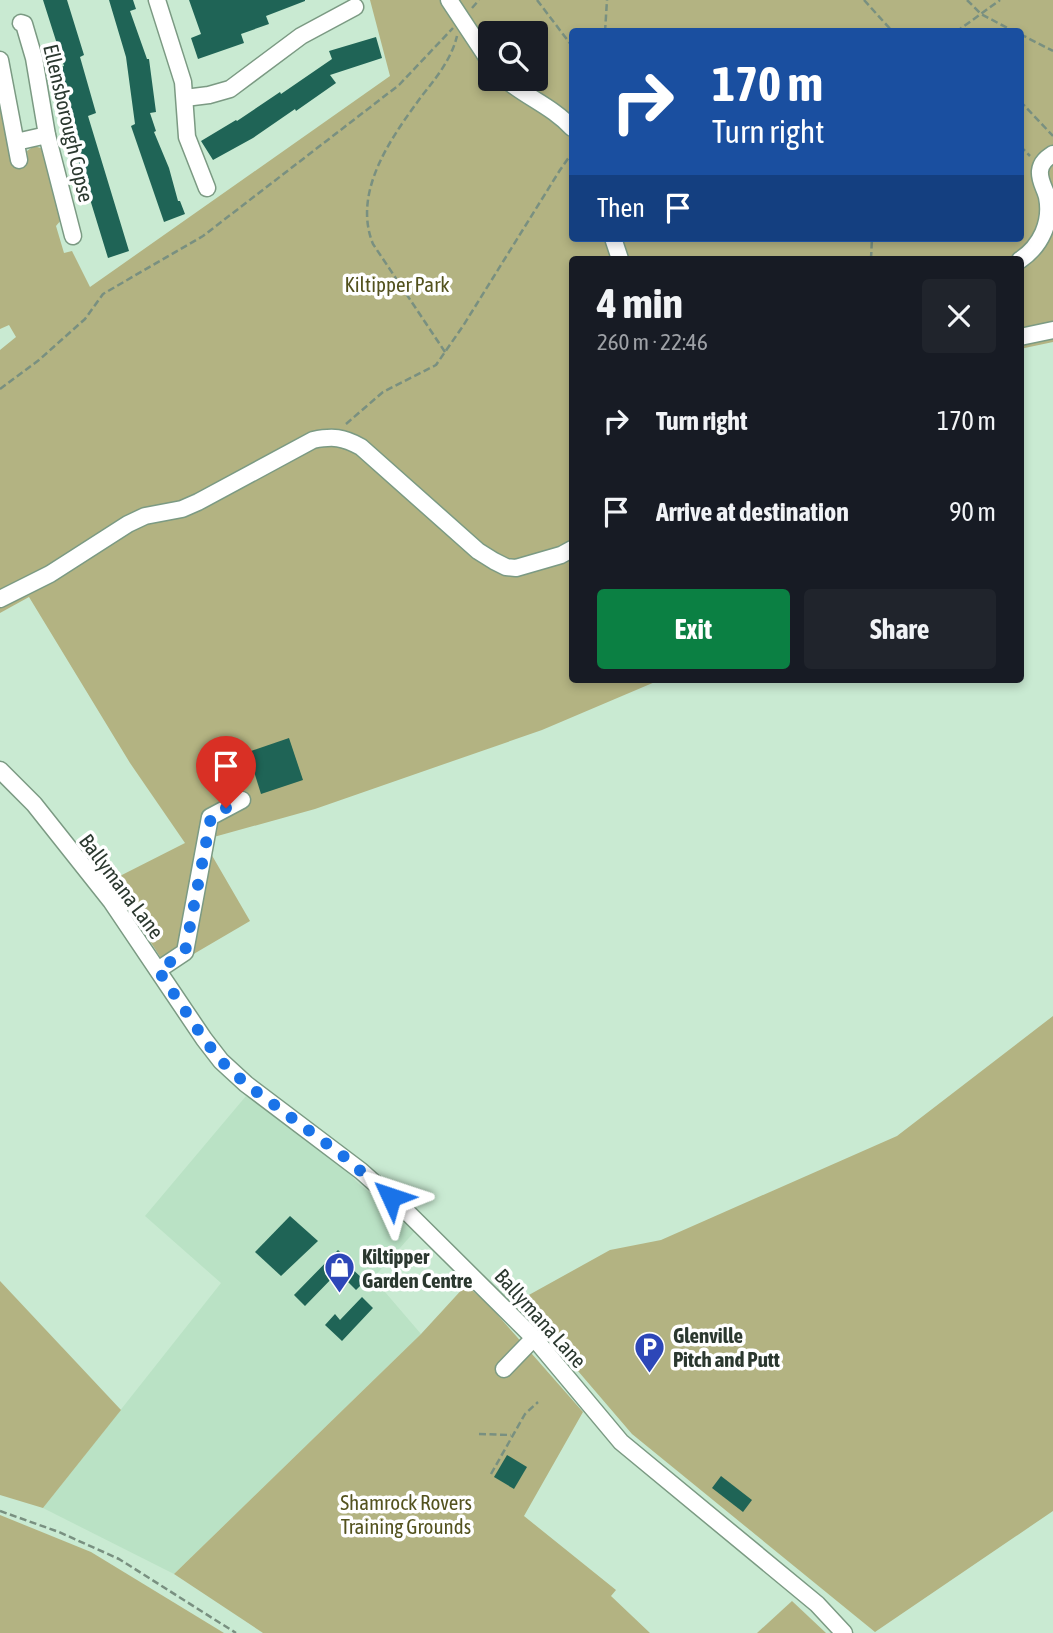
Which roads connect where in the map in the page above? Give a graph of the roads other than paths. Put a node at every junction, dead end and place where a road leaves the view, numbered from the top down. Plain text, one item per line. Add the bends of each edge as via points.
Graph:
1 (157, 0) edge
2 (449, 0) edge
3 (355, 7) dead end
4 (20, 23) dead end
5 (478, 44) edge
6 (0, 60) edge
7 (520, 91) edge
8 (4, 98) edge
9 (185, 98) junction
10 (569, 125) edge
11 (47, 135) junction
12 (16, 142) junction
13 (1053, 154) edge
14 (19, 160) dead end
15 (208, 188) dead end
16 (73, 236) dead end
17 (1024, 256) edge
18 (1053, 330) edge
19 (1024, 336) edge
20 (569, 551) edge
21 (0, 599) edge
22 (0, 770) edge
23 (242, 800) dead end
24 (158, 970) junction
25 (534, 1338) junction
26 (504, 1369) dead end
27 (844, 1633) edge

1 - 9 street
2 - 5 street
3 - 9 street via 301,36 230,89
4 - 11 street, Ellensborough Copse via 34,58
6 - 8 street
7 - 10 street
8 - 12 street
9 - 15 street via 187,137
11 - 12 street
11 - 16 street, Ellensborough Copse
12 - 14 street
13 - 17 street via 1040,168 1049,211 1046,227 1038,244
18 - 19 street
20 - 21 street via 506,567 478,551 361,447 333,436 313,440 182,509 128,524 50,574
22 - 24 street, Ballymana Lane via 34,804 111,901
23 - 24 street via 211,817 185,952
24 - 25 street, Ballymana Lane via 221,1061 370,1178
25 - 26 street
25 - 27 street, Ballymana Lane via 621,1442 817,1604

